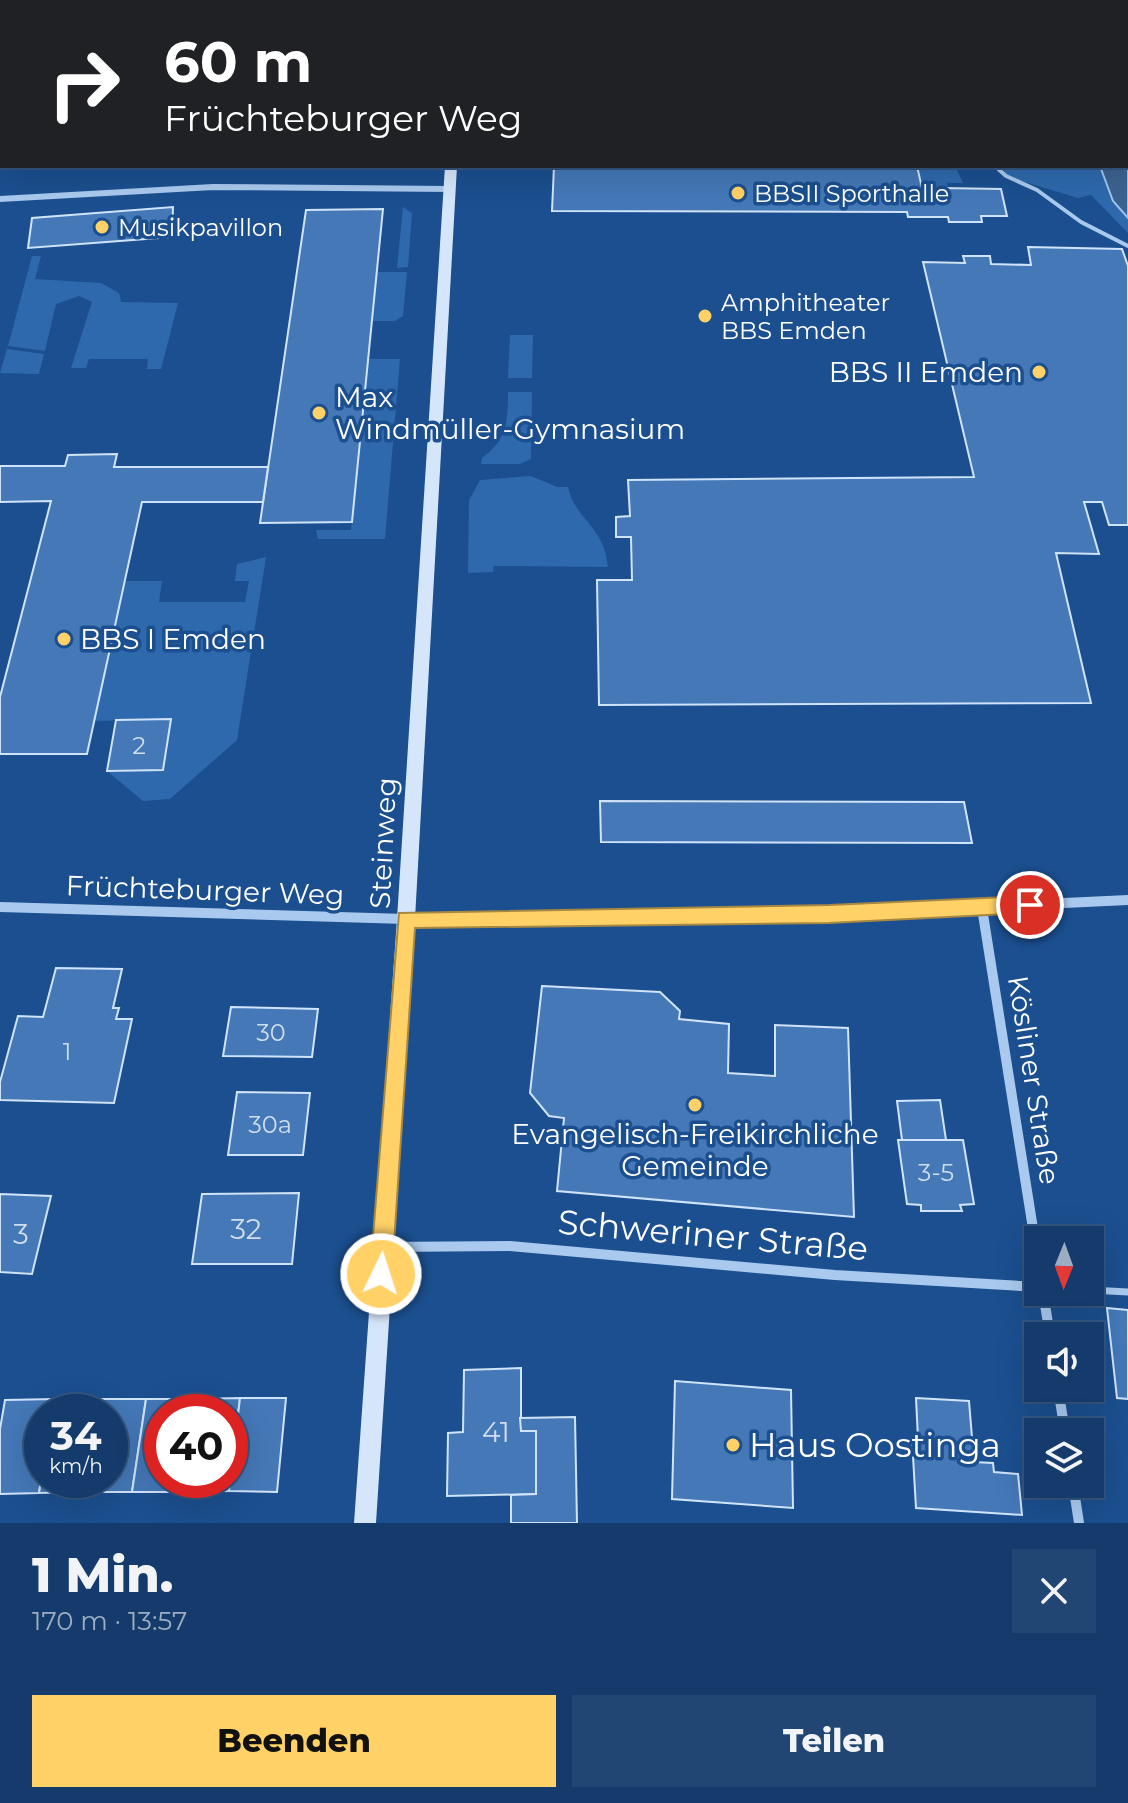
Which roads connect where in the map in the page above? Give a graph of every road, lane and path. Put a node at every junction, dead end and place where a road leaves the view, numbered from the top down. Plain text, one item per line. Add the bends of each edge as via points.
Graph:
1 (451, 168) edge
2 (997, 168) edge
3 (450, 189) junction
4 (0, 199) edge
5 (1128, 246) edge
6 (1128, 900) edge
7 (0, 907) edge
8 (982, 908) junction
9 (406, 919) junction
10 (1033, 1226) edge
11 (383, 1247) junction
12 (1024, 1286) edge
13 (1104, 1291) edge
14 (1128, 1292) edge
15 (1075, 1498) edge
16 (365, 1523) edge
17 (1079, 1523) edge

1 - 3 street, Steinweg
2 - 5 lane
3 - 4 street via 213,187
3 - 9 street, Steinweg
6 - 8 street, Früchteburger Weg
7 - 9 street, Früchteburger Weg
8 - 9 street, Früchteburger Weg
8 - 10 street, Kösliner Straße
9 - 11 street, Steinweg
11 - 12 street, Schweriner Straße via 510,1246
11 - 16 street, Steinweg
13 - 14 lane
15 - 17 street

